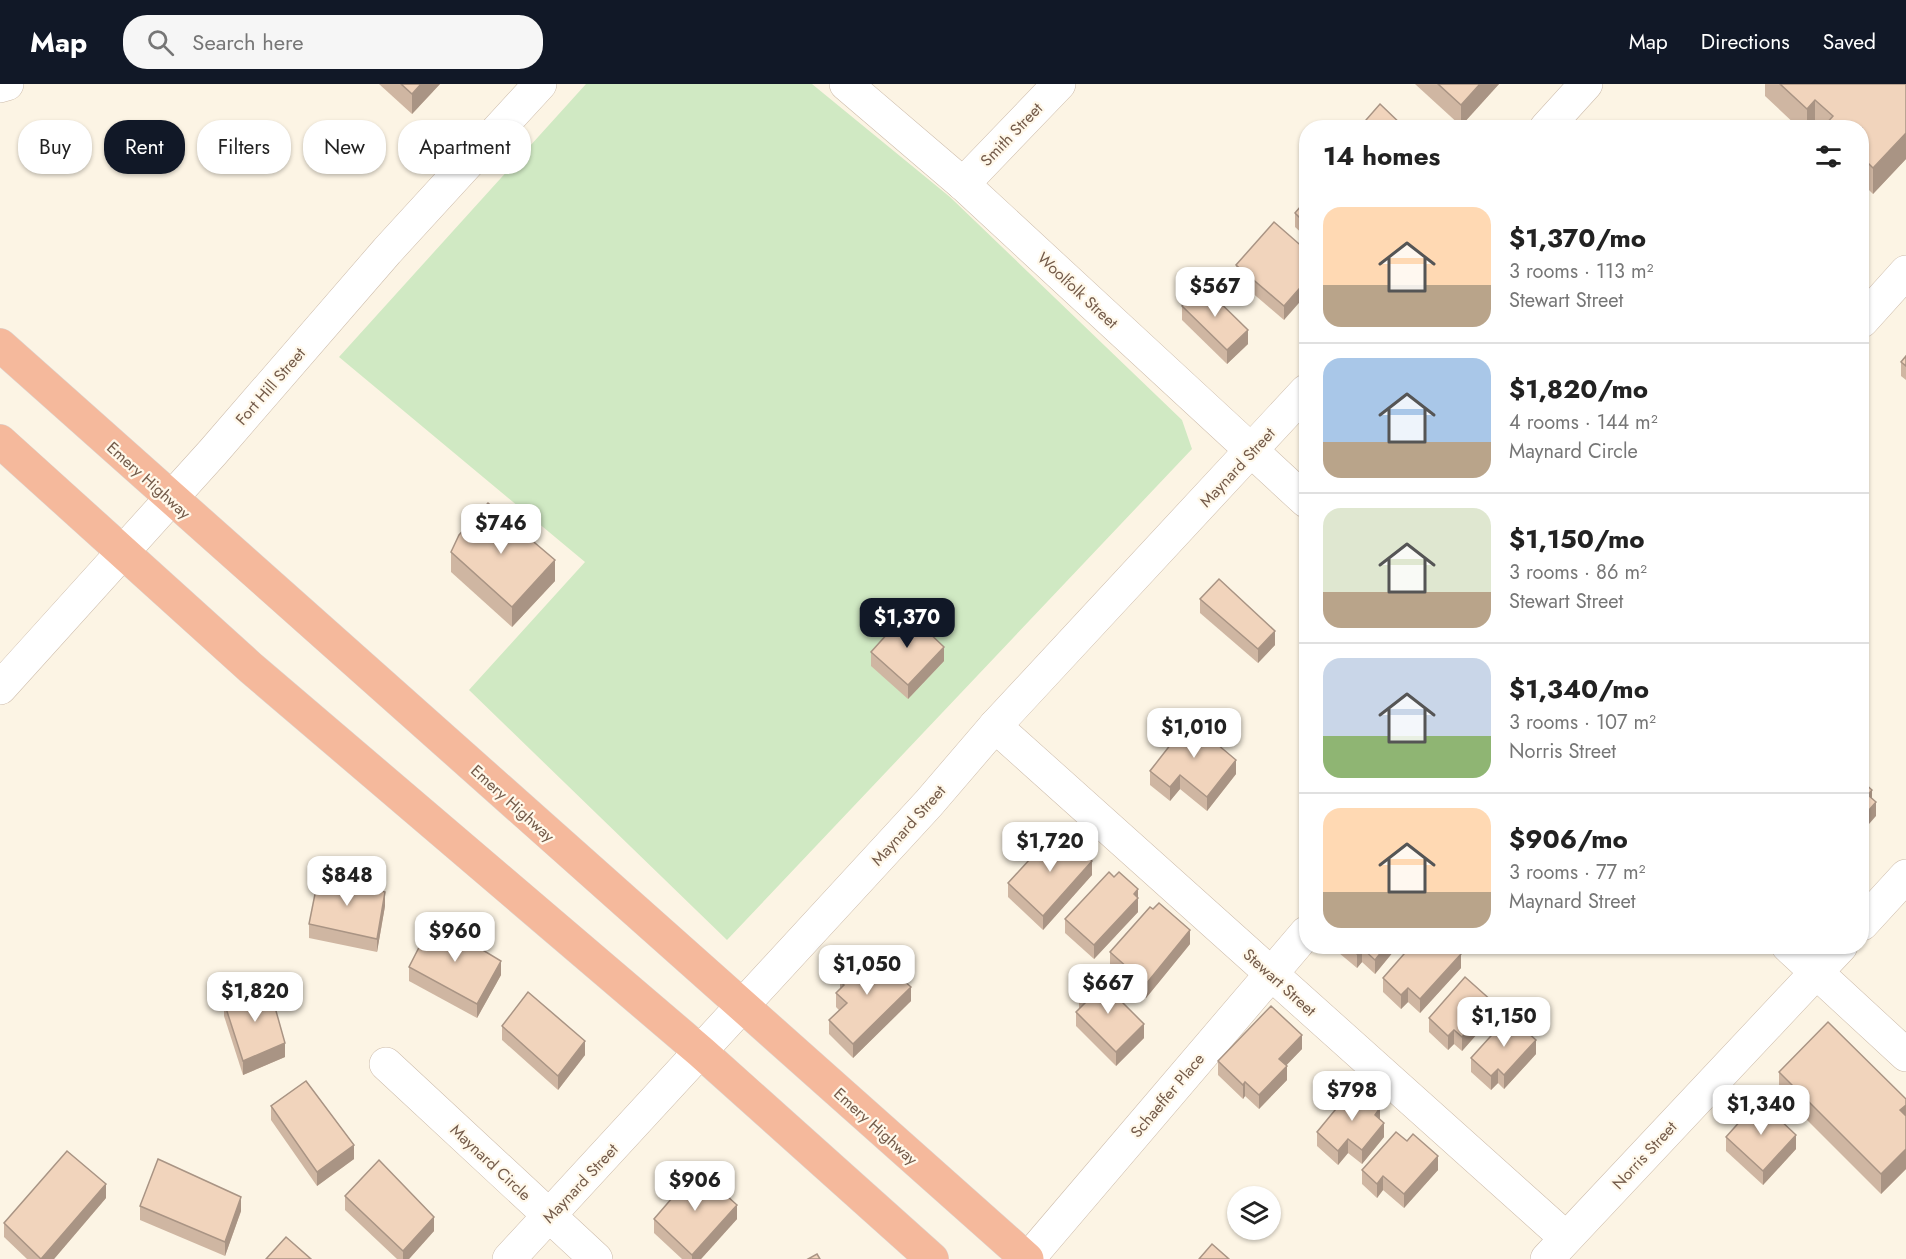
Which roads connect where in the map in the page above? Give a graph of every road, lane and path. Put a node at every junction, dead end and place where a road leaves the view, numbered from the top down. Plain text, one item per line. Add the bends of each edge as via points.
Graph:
1 (7, 84) edge
2 (540, 84) edge
3 (846, 84) edge
4 (1059, 84) edge
5 (1586, 84) edge
6 (0, 86) edge
7 (1553, 120) edge
8 (963, 184) junction
9 (1906, 272) edge
10 (1869, 313) edge
11 (0, 345) edge
12 (1299, 399) edge
13 (0, 441) edge
14 (1252, 450) junction
15 (1299, 494) edge
16 (170, 499) junction
17 (122, 551) junction
18 (0, 688) edge
19 (995, 726) junction
20 (1906, 876) edge
21 (1869, 916) edge
22 (1299, 941) edge
23 (1796, 954) edge
24 (1833, 954) edge
25 (1270, 973) junction
26 (1816, 973) junction
27 (741, 1006) junction
28 (701, 1052) junction
29 (1906, 1055) edge
30 (386, 1064) dead end
31 (549, 1216) junction
32 (1556, 1248) edge
33 (509, 1259) edge
34 (596, 1259) edge
35 (932, 1259) edge
36 (1028, 1259) edge

1 - 6 street
2 - 16 street, Fort Hill Street via 387,251
3 - 8 street, Woolfolk Street
4 - 8 street, Smith Street
5 - 7 street
8 - 14 street, Woolfolk Street
9 - 10 street
11 - 16 highway, Emery Highway
12 - 14 street, Maynard Street
13 - 17 highway
14 - 15 street, Woolfolk Street
14 - 19 street, Maynard Street
16 - 17 street, Fort Hill Street
16 - 27 highway, Emery Highway
17 - 18 street, Fort Hill Street
17 - 28 highway via 251,668
19 - 25 street, Stewart Street
19 - 27 street, Maynard Street
20 - 21 street
22 - 25 street, Schaeffer Place
23 - 26 street
24 - 26 street, Norris Street
25 - 32 street, Stewart Street
25 - 36 street, Schaeffer Place
26 - 29 street
26 - 32 street, Norris Street
27 - 28 street, Maynard Street
27 - 36 highway, Emery Highway
28 - 31 street, Maynard Street
28 - 35 highway
30 - 31 street, Maynard Circle
31 - 33 street, Maynard Street
31 - 34 street, Maynard Circle

